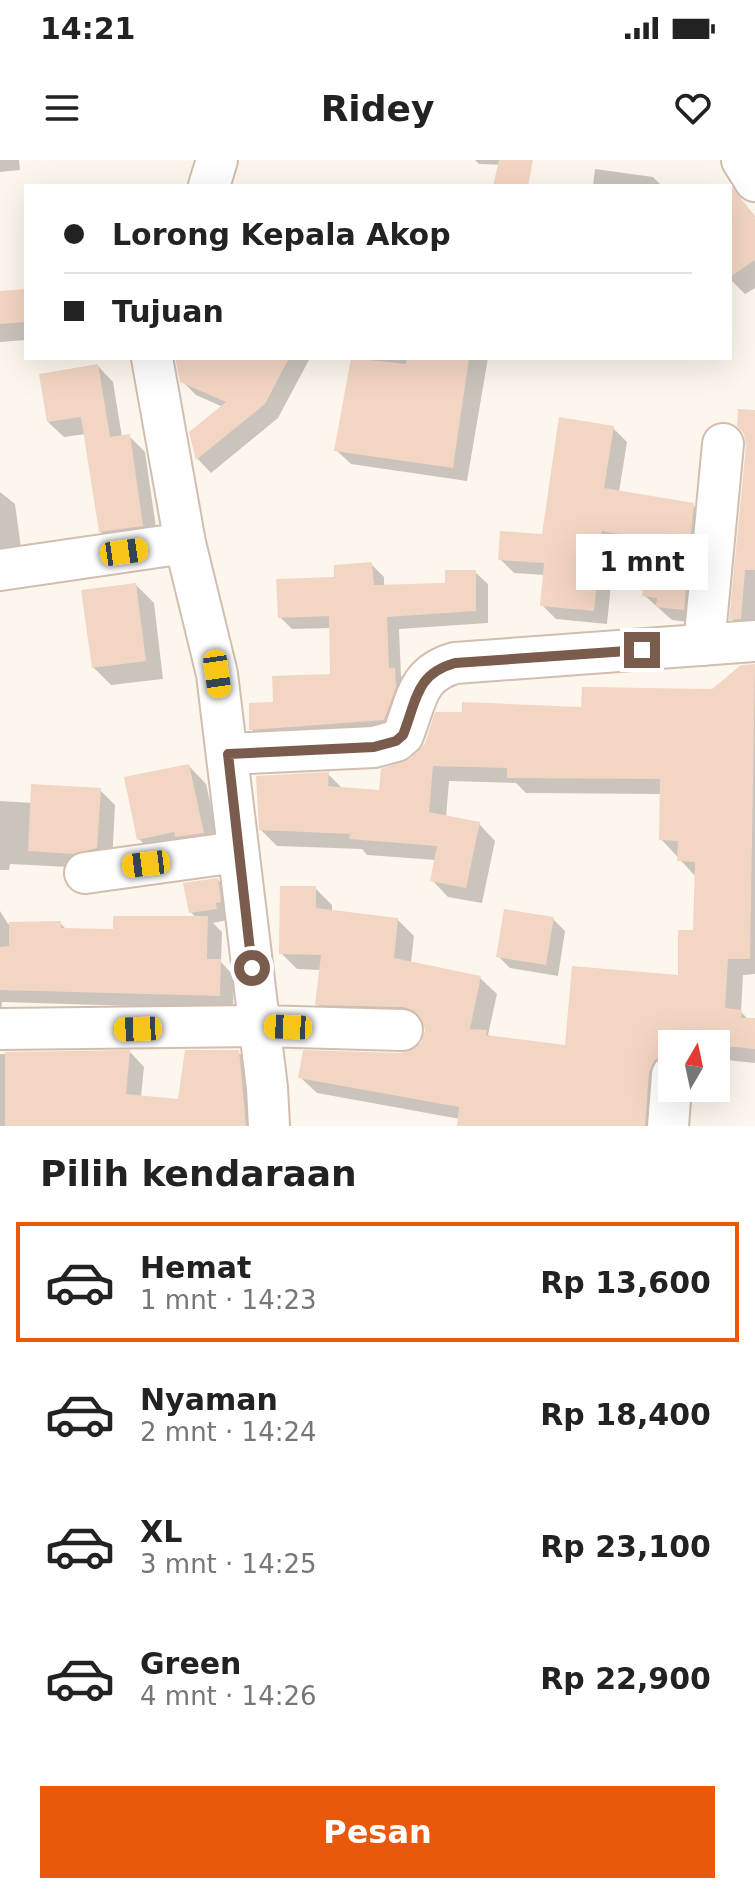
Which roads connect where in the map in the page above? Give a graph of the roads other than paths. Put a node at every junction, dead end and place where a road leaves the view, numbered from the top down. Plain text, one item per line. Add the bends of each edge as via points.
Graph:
1 (217, 160) edge
2 (742, 160) edge
3 (755, 181) edge
4 (210, 184) edge
5 (152, 360) edge
6 (723, 444) dead end
7 (185, 543) junction
8 (0, 570) edge
9 (755, 641) edge
10 (704, 645) junction
11 (228, 754) junction
12 (237, 852) junction
13 (85, 873) dead end
14 (260, 1026) junction
15 (0, 1029) edge
16 (402, 1030) dead end
17 (670, 1102) edge
18 (269, 1126) edge
19 (668, 1126) edge

1 - 4 street
2 - 3 street
5 - 7 street
6 - 10 street
7 - 8 street
7 - 11 street via 217,674
9 - 10 street
10 - 11 street via 455,663 426,677 396,741 374,747
11 - 12 street
12 - 13 street
12 - 14 street
14 - 15 street
14 - 16 street
14 - 18 street
17 - 19 street

